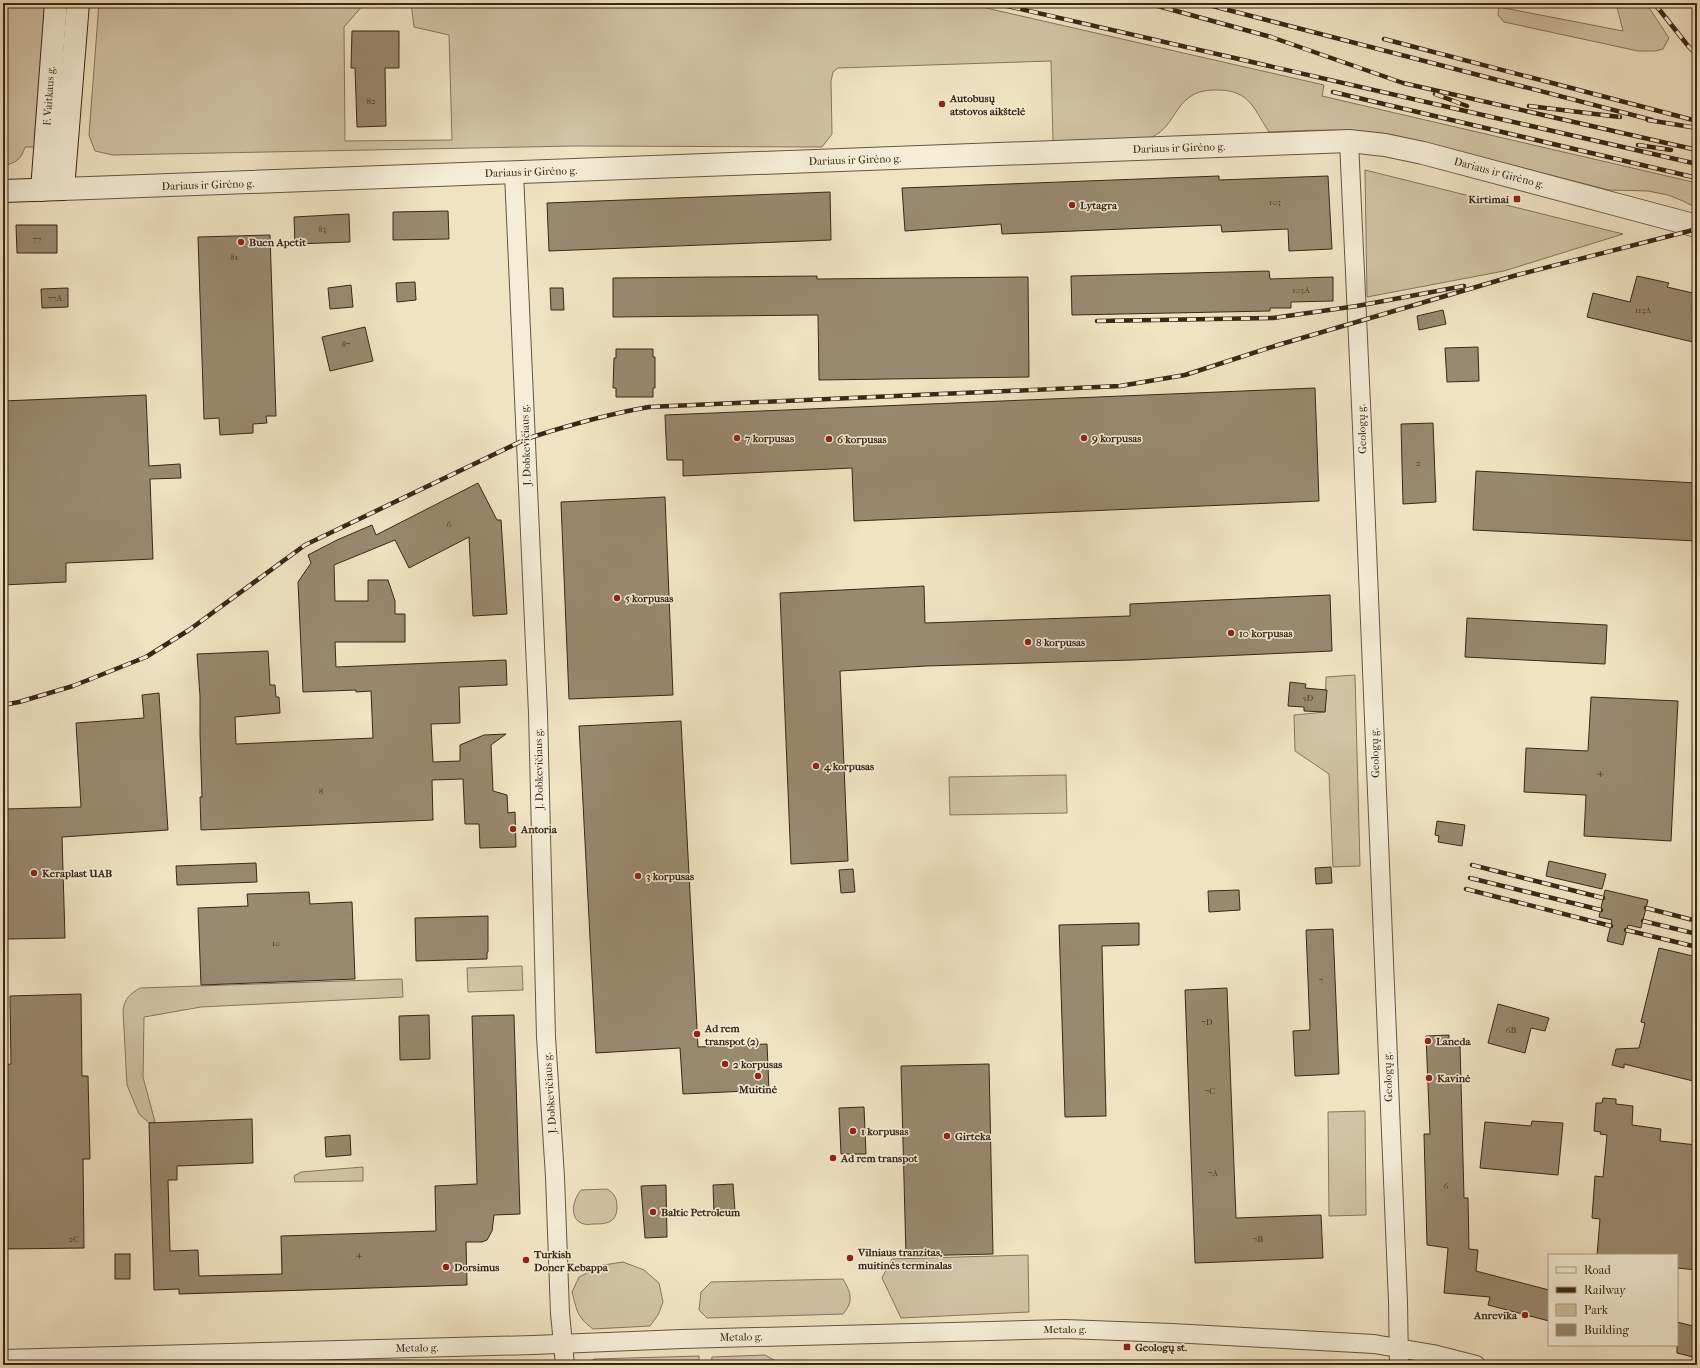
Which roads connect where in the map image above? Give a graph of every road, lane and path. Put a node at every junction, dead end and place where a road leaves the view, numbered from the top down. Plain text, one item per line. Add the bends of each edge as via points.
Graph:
1 (56, 3) edge
2 (78, 3) edge
3 (1349, 141) junction
4 (514, 173) junction
5 (53, 190) junction
6 (3, 191) edge
7 (1697, 226) edge
8 (563, 1344) junction
9 (1399, 1357) edge
10 (3, 1359) edge
11 (565, 1365) edge
12 (1476, 1365) edge

1 - 5 street, F. Vaitkaus g.
2 - 5 street, F. Vaitkaus g.
3 - 4 street, Dariaus ir Girėno g.
3 - 7 street, Dariaus ir Girėno g. via 1423,152
3 - 9 street, Geologų g.
4 - 5 street, Dariaus ir Girėno g.
4 - 8 street, J. Dobkevičiaus g. via 537,674 546,1037
5 - 6 street, Dariaus ir Girėno g.
8 - 9 street, Metalo g. via 1065,1329 1367,1344
8 - 10 street, Metalo g.
8 - 11 street, J. Dobkevičiaus g.
9 - 12 street, Metalo g. via 1433,1354

